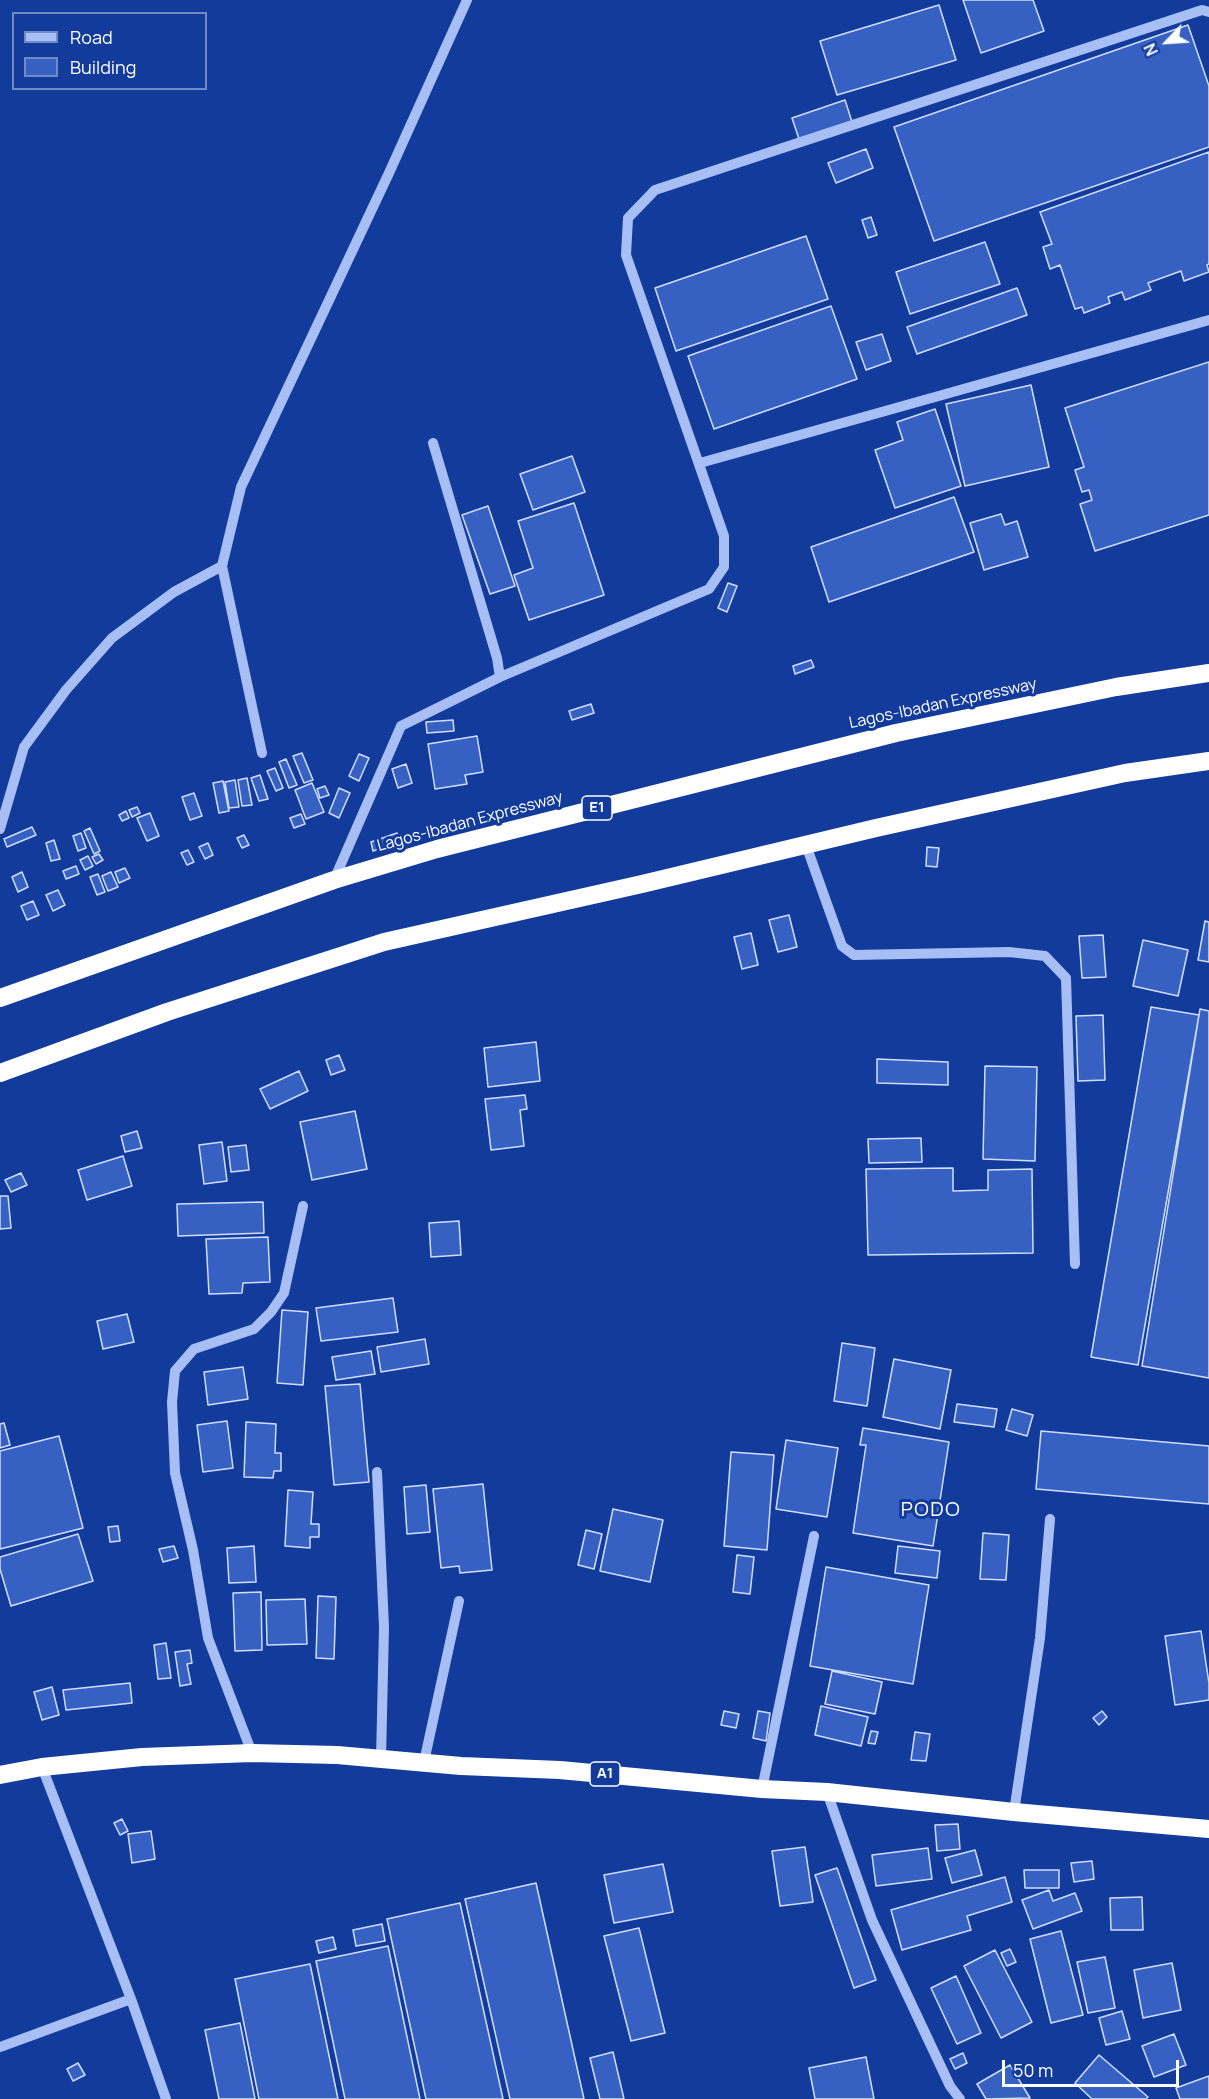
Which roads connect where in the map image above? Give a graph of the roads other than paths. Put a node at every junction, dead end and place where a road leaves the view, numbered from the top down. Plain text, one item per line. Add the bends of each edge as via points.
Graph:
1 (467, 0) edge
2 (1209, 12) edge
3 (1209, 320) edge
4 (433, 443) dead end
5 (700, 463) junction
6 (222, 566) junction
7 (1209, 673) edge
8 (500, 677) junction
9 (262, 753) dead end
10 (1209, 761) edge
11 (0, 829) edge
12 (806, 845) junction
13 (334, 880) junction
14 (0, 998) edge
15 (0, 1073) edge
16 (303, 1206) dead end
17 (1075, 1264) dead end
18 (377, 1472) dead end
19 (1050, 1519) dead end
20 (814, 1536) dead end
21 (459, 1601) dead end
22 (252, 1753) junction
23 (381, 1759) junction
24 (424, 1762) junction
25 (42, 1767) junction
26 (0, 1775) edge
27 (762, 1789) junction
28 (827, 1792) junction
29 (1014, 1812) junction
30 (1209, 1829) edge
31 (131, 1999) junction
32 (0, 2047) edge
33 (165, 2099) edge
34 (960, 2099) edge

1 - 6 street via 241,487
2 - 5 street via 1202,10 655,190 628,218 626,255
3 - 5 street
4 - 8 street
5 - 8 street via 724,536 724,567 709,589
6 - 9 street
6 - 11 street via 174,592 112,638 66,690 24,747
7 - 13 highway, Lagos-Ibadan Expressway / E1 via 1116,687 896,733 437,849
8 - 13 street via 401,726
10 - 12 highway via 1125,773
12 - 15 highway via 384,942 167,1012
12 - 17 street via 842,946 854,955 1009,952 1045,956 1066,978
13 - 14 highway, Lagos-Ibadan Expressway / E1
16 - 22 street via 284,1293 271,1312 254,1329 194,1349 175,1371 173,1392 176,1473 208,1638
18 - 23 street via 384,1627
19 - 29 street via 1041,1638
20 - 27 street
21 - 24 street
22 - 23 highway, A1
22 - 25 highway, A1 via 142,1757
23 - 24 highway, A1
24 - 27 highway, A1
25 - 26 highway, A1
25 - 31 street
27 - 28 highway, A1
28 - 29 highway, A1
28 - 34 street via 872,1920 950,2086
29 - 30 highway, A1
31 - 32 street
31 - 33 street

